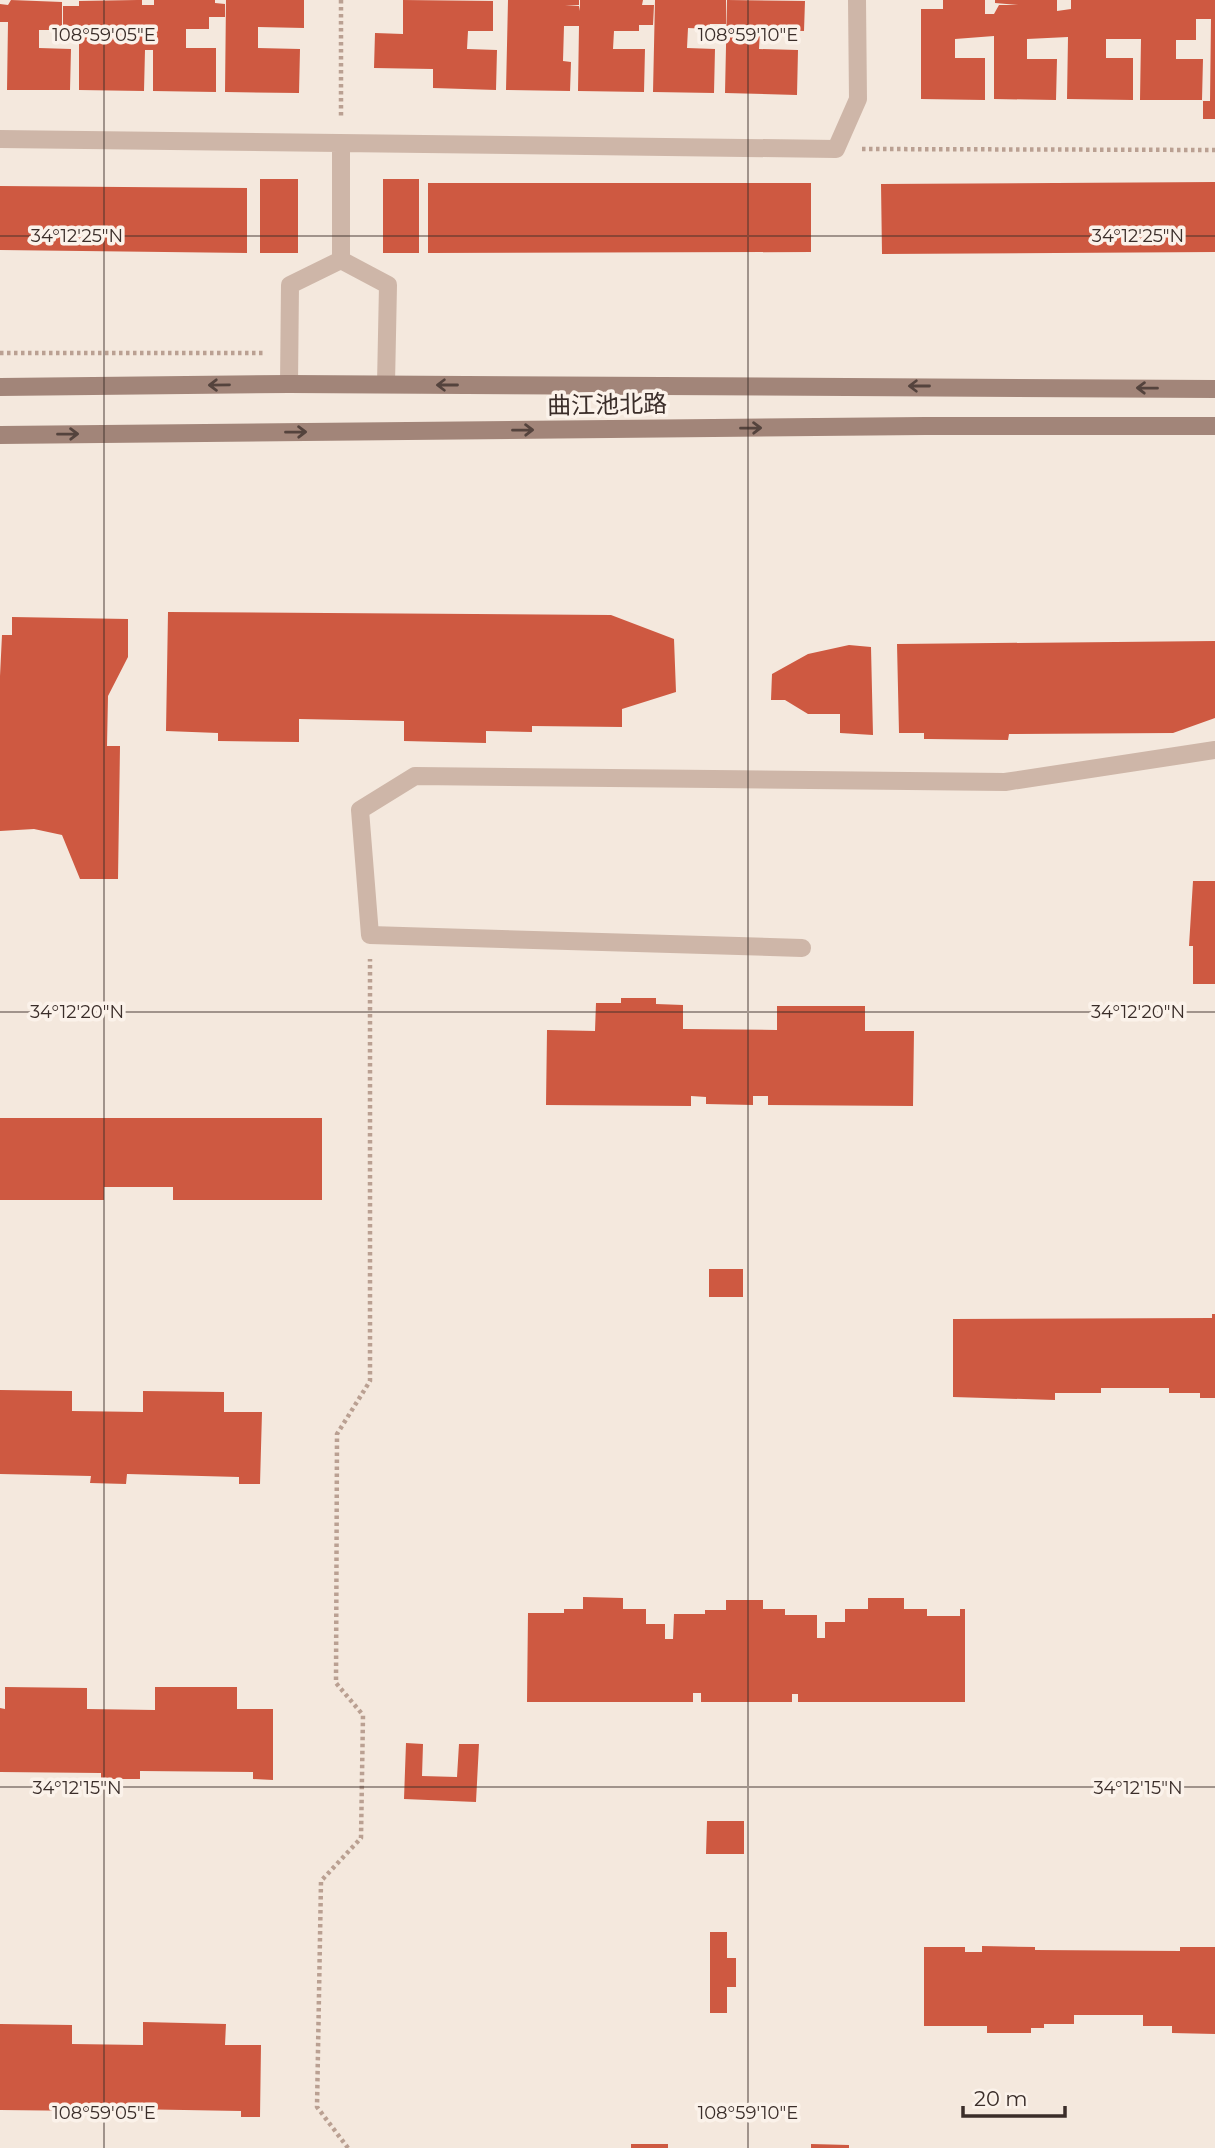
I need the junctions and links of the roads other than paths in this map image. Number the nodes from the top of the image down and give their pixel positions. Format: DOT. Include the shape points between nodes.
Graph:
graph roads {
  1 [pos="857,0"];
  2 [pos="0,139"];
  3 [pos="341,143"];
  4 [pos="341,260"];
  5 [pos="289,384"];
  6 [pos="386,384"];
  7 [pos="0,387"];
  8 [pos="1215,389"];
  9 [pos="1215,426"];
  10 [pos="0,435"];
  11 [pos="1215,750"];
  12 [pos="802,948"];
  1 -- 3 [label="street" via="858,99 836,149"];
  2 -- 3 [label="street"];
  3 -- 4 [label="street"];
  4 -- 5 [label="street" via="290,285"];
  4 -- 6 [label="street" via="388,285"];
  5 -- 6 [label="main road, 曲江池北路"];
  5 -- 7 [label="main road, 曲江池北路, one-way"];
  8 -- 6 [label="main road, 曲江池北路, one-way"];
  10 -- 9 [label="main road, 曲江池北路, one-way"];
  11 -- 12 [label="street" via="1005,782 415,776 360,810 370,935"];
}
